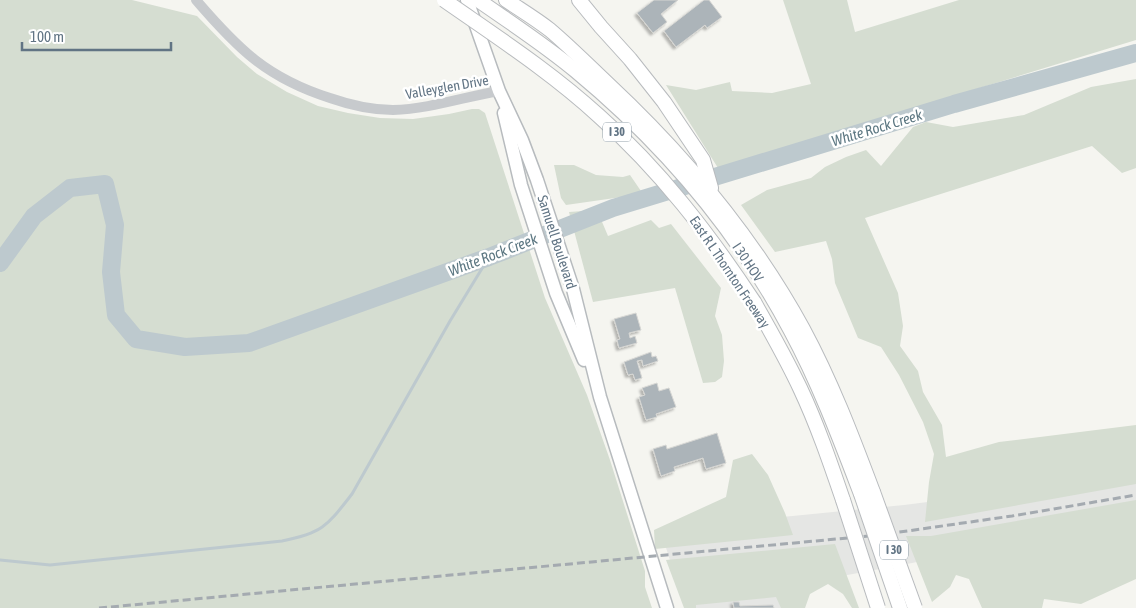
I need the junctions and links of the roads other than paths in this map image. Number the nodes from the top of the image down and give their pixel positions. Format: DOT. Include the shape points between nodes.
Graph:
graph roads {
  1 [pos="196,0"];
  2 [pos="444,0"];
  3 [pos="466,0"];
  4 [pos="478,0"];
  5 [pos="506,0"];
  6 [pos="580,0"];
  7 [pos="499,91"];
  8 [pos="713,194"];
  9 [pos="775,292"];
  10 [pos="600,397"];
  11 [pos="867,493"];
  12 [pos="667,608"];
  13 [pos="878,608"];
  14 [pos="900,608"];
  15 [pos="915,608"];
  1 -- 7 [label="street, Valleyglen Drive" via="227,36 270,72 292,84 343,102 393,110"];
  2 -- 13 [label="highway, East R L Thornton Freeway / I 30, bridge" via="552,76 599,115 687,208 720,251 754,302 800,388 820,434"];
  3 -- 7 [label="main road, Samuell Boulevard"];
  4 -- 9 [label="highway, I 30 HOV" via="575,70 644,133 703,198"];
  5 -- 8 [label="highway, I 30" via="550,30 583,60 647,121"];
  6 -- 8 [label="highway" via="664,102 703,160"];
  7 -- 10 [label="main road, Samuell Boulevard" via="537,180 573,289"];
  7 -- 10 [label="main road, Samuell Boulevard" via="521,185 556,293"];
  8 -- 9 [label="highway, I 30" via="740,229"];
  9 -- 11 [label="highway, I 30" via="803,329 827,376 848,426"];
  10 -- 12 [label="main road, Samuell Boulevard"];
  11 -- 14 [label="highway, bridge"];
  11 -- 15 [label="highway, I 30, bridge"];
}
